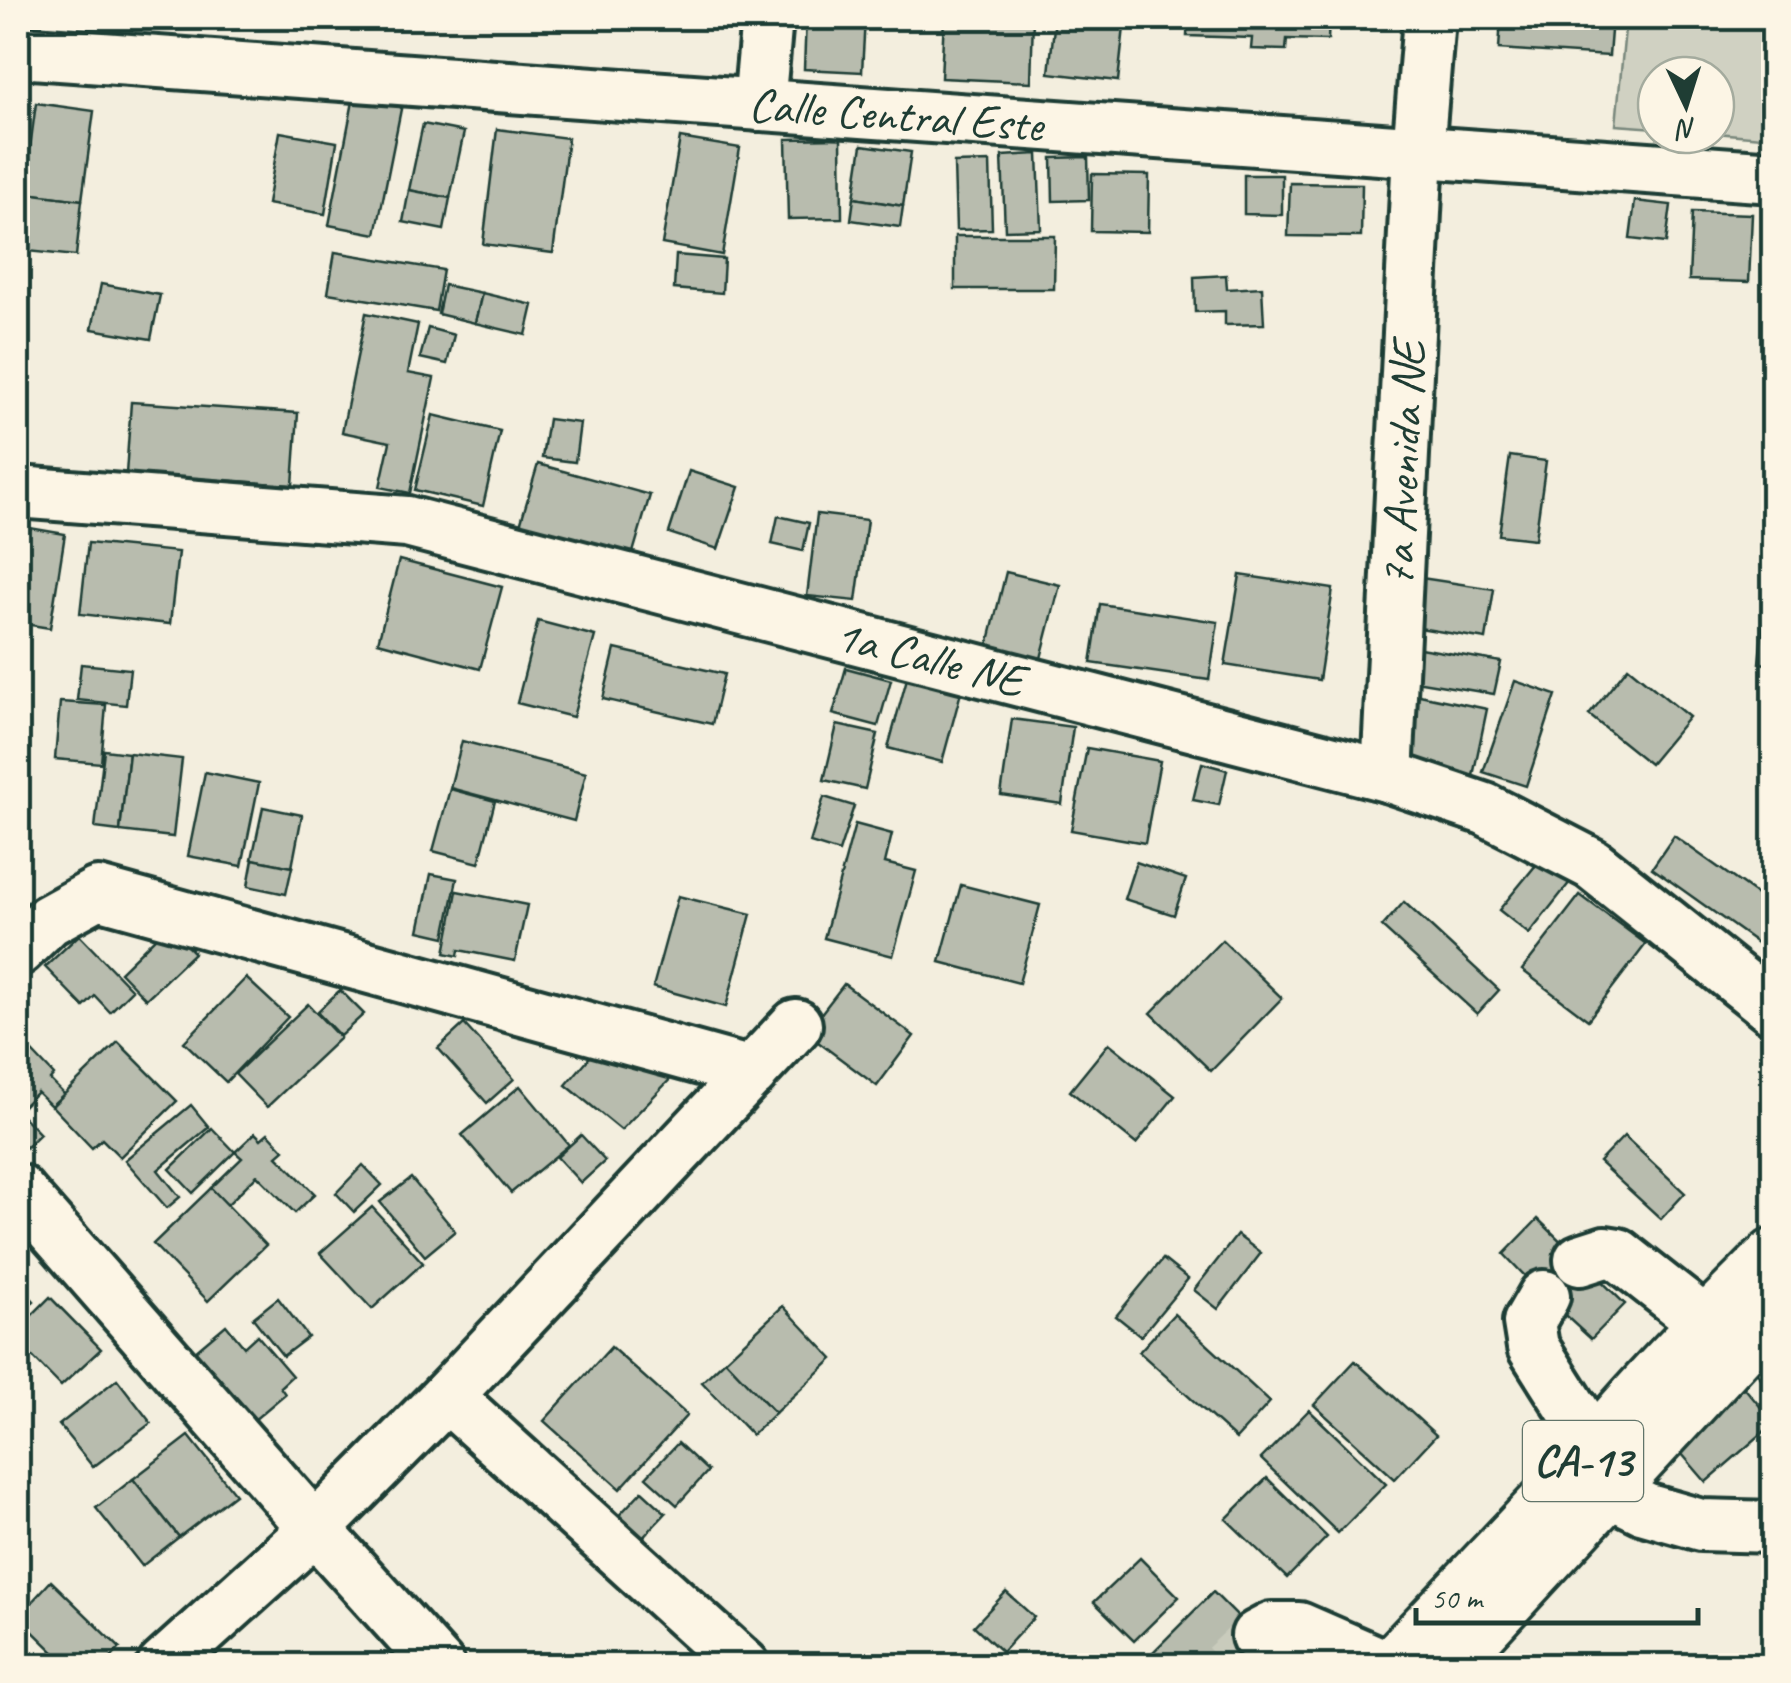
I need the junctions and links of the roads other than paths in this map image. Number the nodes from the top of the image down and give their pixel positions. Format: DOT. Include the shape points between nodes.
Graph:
graph roads {
  1 [pos="767,18"];
  2 [pos="1429,18"];
  3 [pos="18,52"];
  4 [pos="759,105"];
  5 [pos="1418,152"];
  6 [pos="1774,177"];
  7 [pos="18,492"];
  8 [pos="1387,776"];
  9 [pos="18,950"];
  10 [pos="1774,1009"];
  11 [pos="796,1025"];
  12 [pos="752,1073"];
  13 [pos="18,1190"];
  14 [pos="1774,1257"];
  15 [pos="1580,1260"];
  16 [pos="1544,1296"];
  17 [pos="1774,1311"];
  18 [pos="1707,1324"];
  19 [pos="447,1396"];
  20 [pos="1592,1470"];
  21 [pos="1774,1526"];
  22 [pos="315,1529"];
  23 [pos="1257,1636"];
  24 [pos="164,1666"];
  25 [pos="439,1666"];
  26 [pos="744,1666"];
  27 [pos="1389,1666"];
  28 [pos="1446,1666"];
  1 -- 4 [label="street"];
  2 -- 5 [label="street, 7a Avenida NE"];
  3 -- 4 [label="street, Calle Central Este"];
  4 -- 5 [label="street, Calle Central Este"];
  5 -- 6 [label="street, Calle Central Este"];
  5 -- 8 [label="street, 7a Avenida NE"];
  7 -- 8 [label="street, 1a Calle NE" via="408,522"];
  8 -- 10 [label="street, 1a Calle NE" via="1485,809 1592,864"];
  9 -- 12 [label="street" via="49,920 98,892"];
  11 -- 12 [label="street"];
  12 -- 19 [label="street"];
  13 -- 22 [label="street"];
  14 -- 18 [label="main road, CA-13"];
  15 -- 18 [label="street" via="1618,1254"];
  16 -- 20 [label="street" via="1529,1322 1533,1347"];
  17 -- 20 [label="main road, CA-13"];
  18 -- 20 [label="main road, CA-13"];
  19 -- 22 [label="street"];
  19 -- 26 [label="street"];
  20 -- 21 [label="street" via="1644,1510 1701,1525"];
  20 -- 27 [label="main road, CA-13"];
  20 -- 28 [label="main road, CA-13"];
  22 -- 24 [label="street"];
  22 -- 25 [label="street"];
  23 -- 27 [label="street" via="1272,1628 1299,1628"];
}
